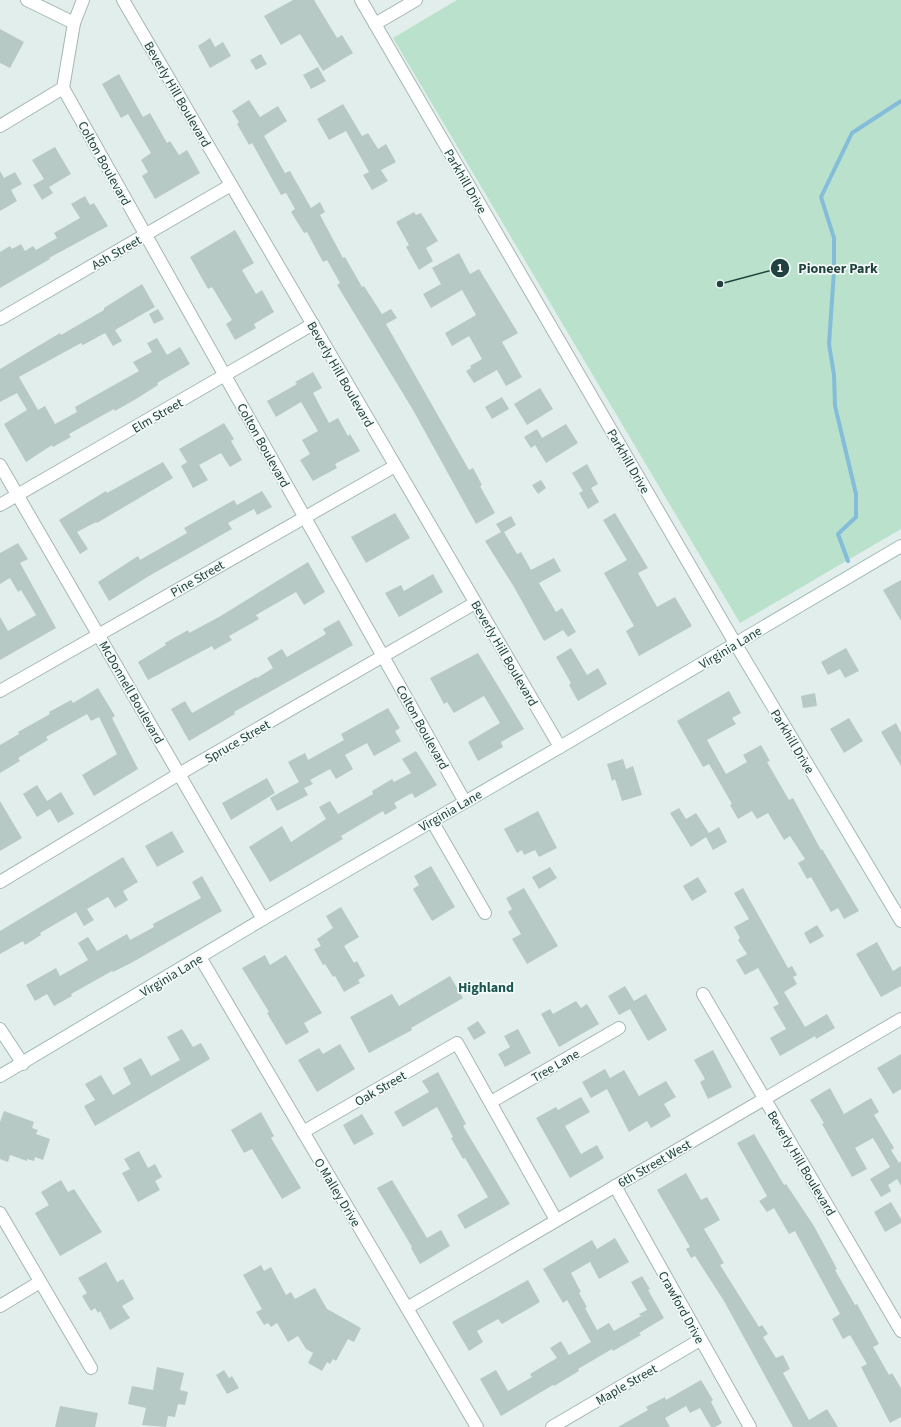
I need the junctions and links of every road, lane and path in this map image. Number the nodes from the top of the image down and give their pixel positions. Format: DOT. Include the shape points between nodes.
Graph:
graph roads {
  1 [pos="27,0"];
  2 [pos="83,0"];
  3 [pos="123,0"];
  4 [pos="361,0"];
  5 [pos="416,0"];
  6 [pos="74,23"];
  7 [pos="375,24"];
  8 [pos="63,88"];
  9 [pos="0,126"];
  10 [pos="231,185"];
  11 [pos="145,235"];
  12 [pos="0,319"];
  13 [pos="313,324"];
  14 [pos="225,376"];
  15 [pos="0,465"];
  16 [pos="395,466"];
  17 [pos="17,495"];
  18 [pos="0,505"];
  19 [pos="304,517"];
  20 [pos="901,546"];
  21 [pos="475,603"];
  22 [pos="98,635"];
  23 [pos="735,643"];
  24 [pos="383,656"];
  25 [pos="0,691"];
  26 [pos="560,747"];
  27 [pos="179,774"];
  28 [pos="465,802"];
  29 [pos="432,821"];
  30 [pos="0,882"];
  31 [pos="485,913"];
  32 [pos="264,919"];
  33 [pos="901,921"];
  34 [pos="200,957"];
  35 [pos="703,994"];
  36 [pos="901,1019"];
  37 [pos="619,1028"];
  38 [pos="0,1029"];
  39 [pos="23,1064"];
  40 [pos="0,1076"];
  41 [pos="764,1099"];
  42 [pos="491,1102"];
  43 [pos="303,1132"];
  44 [pos="615,1186"];
  45 [pos="0,1213"];
  46 [pos="556,1220"];
  47 [pos="40,1282"];
  48 [pos="0,1306"];
  49 [pos="407,1308"];
  50 [pos="901,1331"];
  51 [pos="700,1340"];
  52 [pos="91,1368"];
  53 [pos="477,1427"];
  54 [pos="552,1427"];
  55 [pos="750,1427"];
  1 -- 6 [label="street"];
  2 -- 6 [label="street"];
  3 -- 10 [label="street, Beverly Hill Boulevard"];
  4 -- 7 [label="street, Parkhill Drive"];
  5 -- 7 [label="street"];
  6 -- 8 [label="street"];
  7 -- 23 [label="street, Parkhill Drive"];
  8 -- 9 [label="street"];
  8 -- 11 [label="street, Colton Boulevard"];
  10 -- 11 [label="street, Ash Street"];
  10 -- 13 [label="street, Beverly Hill Boulevard"];
  11 -- 12 [label="street, Ash Street"];
  11 -- 14 [label="street, Colton Boulevard"];
  13 -- 14 [label="street, Elm Street"];
  13 -- 16 [label="street, Beverly Hill Boulevard"];
  14 -- 17 [label="street, Elm Street"];
  14 -- 19 [label="street, Colton Boulevard"];
  15 -- 17 [label="street, McDonnell Boulevard"];
  16 -- 19 [label="street, Pine Street"];
  16 -- 21 [label="street, Beverly Hill Boulevard"];
  17 -- 18 [label="street, Elm Street"];
  17 -- 22 [label="street, McDonnell Boulevard"];
  19 -- 22 [label="street, Pine Street"];
  19 -- 24 [label="street, Colton Boulevard"];
  20 -- 23 [label="street, Virginia Lane"];
  21 -- 24 [label="street, Spruce Street"];
  21 -- 26 [label="street, Beverly Hill Boulevard"];
  22 -- 25 [label="street, Pine Street"];
  22 -- 27 [label="street, McDonnell Boulevard"];
  23 -- 26 [label="street, Virginia Lane"];
  23 -- 33 [label="street, Parkhill Drive"];
  24 -- 27 [label="street, Spruce Street"];
  24 -- 28 [label="street, Colton Boulevard"];
  26 -- 28 [label="street, Virginia Lane"];
  27 -- 30 [label="street, Spruce Street"];
  27 -- 32 [label="street, McDonnell Boulevard"];
  28 -- 29 [label="street, Virginia Lane"];
  29 -- 31 [label="street"];
  29 -- 32 [label="street, Virginia Lane"];
  32 -- 34 [label="street, Virginia Lane"];
  34 -- 39 [label="street, Virginia Lane"];
  34 -- 43 [label="street, O Malley Drive"];
  35 -- 41 [label="street, Beverly Hill Boulevard"];
  36 -- 41 [label="street, 6th Street West"];
  37 -- 42 [label="street, Tree Lane"];
  38 -- 39 [label="street"];
  39 -- 40 [label="street, Virginia Lane"];
  41 -- 44 [label="street, 6th Street West"];
  41 -- 50 [label="street, Beverly Hill Boulevard"];
  42 -- 43 [label="street, Oak Street" via="457,1044"];
  42 -- 46 [label="street"];
  43 -- 49 [label="street, O Malley Drive"];
  44 -- 46 [label="street, 6th Street West"];
  44 -- 51 [label="street, Crawford Drive"];
  45 -- 47 [label="street"];
  46 -- 49 [label="street, 6th Street West"];
  47 -- 48 [label="street"];
  47 -- 52 [label="street"];
  49 -- 53 [label="street, O Malley Drive"];
  51 -- 54 [label="street, Maple Street"];
  51 -- 55 [label="street, Crawford Drive"];
}
